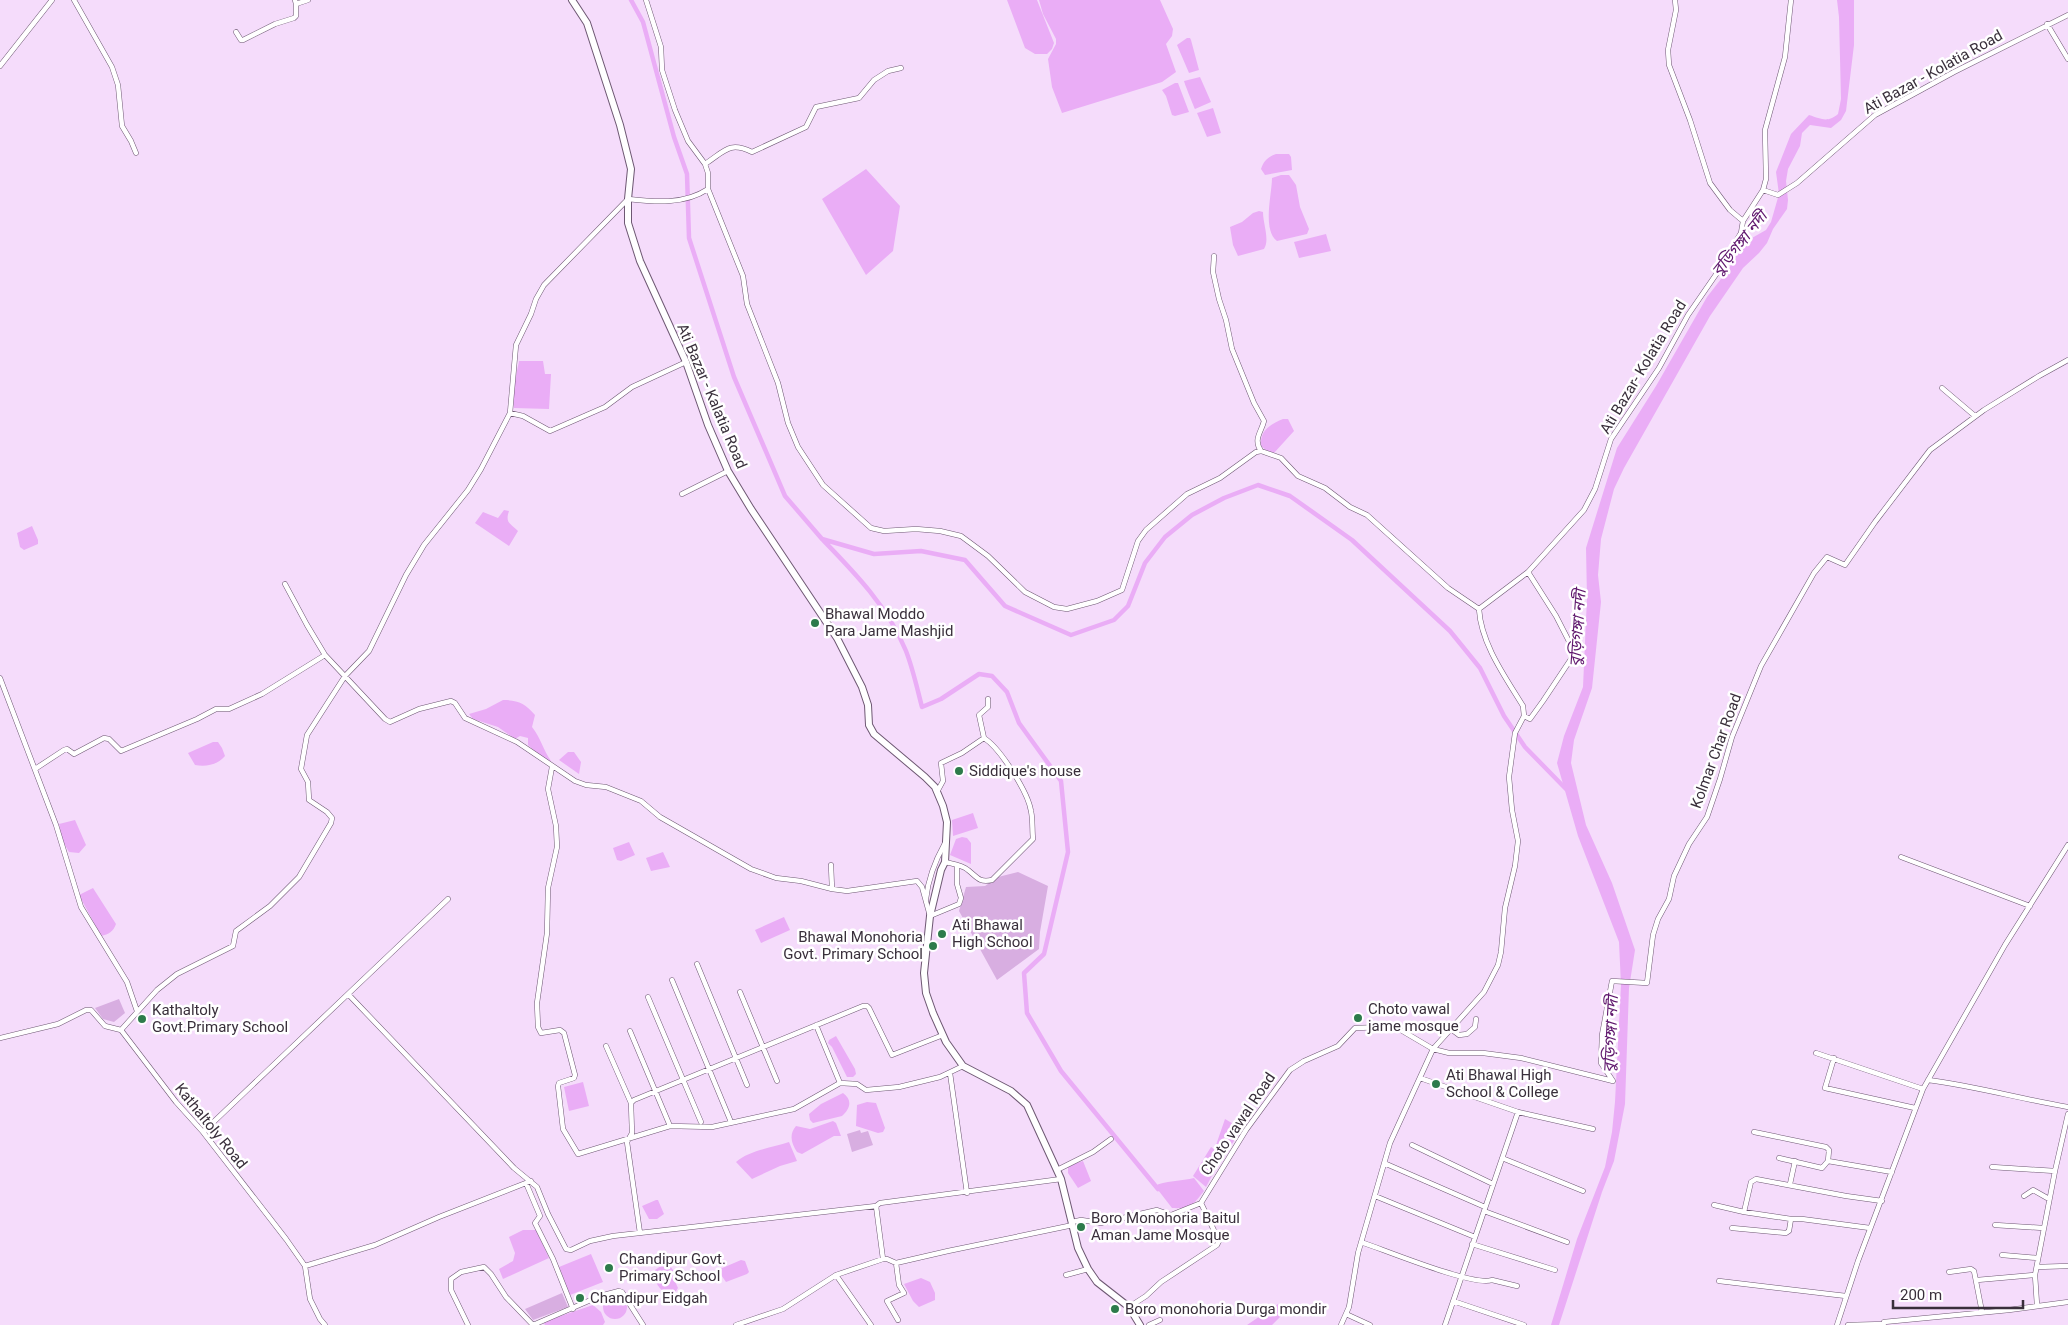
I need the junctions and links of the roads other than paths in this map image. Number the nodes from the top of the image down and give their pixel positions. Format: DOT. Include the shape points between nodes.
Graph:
graph roads {
  1 [pos="52,0"];
  2 [pos="74,0"];
  3 [pos="308,0"];
  4 [pos="572,0"];
  5 [pos="646,0"];
  6 [pos="1675,0"];
  7 [pos="1791,0"];
  8 [pos="296,2"];
  9 [pos="2068,15"];
  10 [pos="2047,24"];
  11 [pos="236,32"];
  12 [pos="2068,59"];
  13 [pos="0,66"];
  14 [pos="901,68"];
  15 [pos="136,153"];
  16 [pos="705,164"];
  17 [pos="708,189"];
  18 [pos="1763,190"];
  19 [pos="628,199"];
  20 [pos="1743,221"];
  21 [pos="1214,256"];
  22 [pos="2068,360"];
  23 [pos="686,362"];
  24 [pos="1942,388"];
  25 [pos="510,413"];
  26 [pos="1975,416"];
  27 [pos="1261,451"];
  28 [pos="728,470"];
  29 [pos="682,494"];
  30 [pos="1528,572"];
  31 [pos="285,584"];
  32 [pos="1479,610"];
  33 [pos="325,655"];
  34 [pos="345,676"];
  35 [pos="0,678"];
  36 [pos="988,700"];
  37 [pos="1524,716"];
  38 [pos="984,738"];
  39 [pos="552,767"];
  40 [pos="35,769"];
  41 [pos="937,792"];
  42 [pos="948,837"];
  43 [pos="2068,845"];
  44 [pos="1901,857"];
  45 [pos="945,862"];
  46 [pos="831,865"];
  47 [pos="957,865"];
  48 [pos="832,889"];
  49 [pos="448,899"];
  50 [pos="926,901"];
  51 [pos="2030,906"];
  52 [pos="930,916"];
  53 [pos="697,964"];
  54 [pos="672,980"];
  55 [pos="740,992"];
  56 [pos="348,994"];
  57 [pos="648,997"];
  58 [pos="137,1011"];
  59 [pos="1476,1019"];
  60 [pos="816,1025"];
  61 [pos="1451,1029"];
  62 [pos="121,1030"];
  63 [pos="630,1031"];
  64 [pos="943,1035"];
  65 [pos="0,1038"];
  66 [pos="606,1046"];
  67 [pos="762,1047"];
  68 [pos="1433,1049"];
  69 [pos="1448,1052"];
  70 [pos="1816,1053"];
  71 [pos="736,1058"];
  72 [pos="1834,1058"];
  73 [pos="963,1066"];
  74 [pos="709,1069"];
  75 [pos="950,1073"];
  76 [pos="1420,1078"];
  77 [pos="682,1080"];
  78 [pos="1928,1080"];
  79 [pos="776,1081"];
  80 [pos="840,1083"];
  81 [pos="747,1085"];
  82 [pos="1923,1089"];
  83 [pos="656,1091"];
  84 [pos="631,1103"];
  85 [pos="2068,1107"];
  86 [pos="1915,1108"];
  87 [pos="1518,1112"];
  88 [pos="2068,1114"];
  89 [pos="700,1122"];
  90 [pos="732,1122"];
  91 [pos="670,1126"];
  92 [pos="1593,1129"];
  93 [pos="203,1132"];
  94 [pos="1754,1132"];
  95 [pos="629,1138"];
  96 [pos="1111,1139"];
  97 [pos="1412,1145"];
  98 [pos="1502,1158"];
  99 [pos="1779,1158"];
  100 [pos="1828,1160"];
  101 [pos="1795,1161"];
  102 [pos="1384,1164"];
  103 [pos="1992,1167"];
  104 [pos="1057,1170"];
  105 [pos="2055,1171"];
  106 [pos="1892,1172"];
  107 [pos="1061,1179"];
  108 [pos="528,1182"];
  109 [pos="1493,1184"];
  110 [pos="1790,1184"];
  111 [pos="1583,1191"];
  112 [pos="967,1193"];
  113 [pos="1375,1196"];
  114 [pos="2024,1196"];
  115 [pos="2049,1199"];
  116 [pos="1882,1201"];
  117 [pos="1201,1203"];
  118 [pos="1714,1205"];
  119 [pos="876,1206"];
  120 [pos="1484,1209"];
  121 [pos="1744,1212"];
  122 [pos="1792,1219"];
  123 [pos="1072,1224"];
  124 [pos="1995,1225"];
  125 [pos="1732,1228"];
  126 [pos="1870,1228"];
  127 [pos="2043,1228"];
  128 [pos="640,1233"];
  129 [pos="1474,1237"];
  130 [pos="1362,1242"];
  131 [pos="1567,1242"];
  132 [pos="1472,1244"];
  133 [pos="2002,1255"];
  134 [pos="2038,1258"];
  135 [pos="883,1259"];
  136 [pos="896,1263"];
  137 [pos="305,1266"];
  138 [pos="2068,1266"];
  139 [pos="2036,1267"];
  140 [pos="1088,1269"];
  141 [pos="1555,1270"];
  142 [pos="1949,1272"];
  143 [pos="836,1275"];
  144 [pos="1066,1275"];
  145 [pos="2035,1275"];
  146 [pos="1461,1277"];
  147 [pos="1977,1280"];
  148 [pos="1719,1281"];
  149 [pos="1516,1286"];
  150 [pos="1846,1296"];
  151 [pos="1453,1301"];
  152 [pos="2068,1302"];
  153 [pos="2037,1305"];
  154 [pos="1129,1307"];
  155 [pos="573,1309"];
  156 [pos="1982,1312"];
  157 [pos="1346,1314"];
  158 [pos="898,1320"];
  159 [pos="1160,1320"];
  160 [pos="1884,1324"];
  161 [pos="325,1325"];
  162 [pos="468,1325"];
  163 [pos="533,1325"];
  164 [pos="643,1325"];
  165 [pos="736,1325"];
  166 [pos="871,1325"];
  167 [pos="1140,1325"];
  168 [pos="1149,1325"];
  169 [pos="1341,1325"];
  170 [pos="1370,1325"];
  171 [pos="1445,1325"];
  172 [pos="1524,1325"];
  173 [pos="1837,1325"];
  174 [pos="1848,1325"];
  1 -- 13 [label="street"];
  2 -- 15 [label="street" via="112,67 118,85 122,126"];
  3 -- 8 [label="street"];
  4 -- 19 [label="main road, Ati Bazar - Kalatia Road" via="587,23 620,125 631,169"];
  5 -- 16 [label="street" via="661,47 662,70 675,110 688,141"];
  6 -- 20 [label="street" via="1668,65 1710,183 1730,210"];
  7 -- 18 [label="street" via="1785,57 1765,130 1766,180"];
  8 -- 11 [label="street" via="294,18 243,40"];
  9 -- 10 [label="street, Ati Bazar - Kolatia Road"];
  10 -- 12 [label="street"];
  10 -- 18 [label="street, Ati Bazar - Kolatia Road" via="1875,115 1797,183 1778,195"];
  14 -- 16 [label="street" via="888,71 874,80 859,98 816,107 806,127 771,145 752,152 732,146"];
  16 -- 17 [label="street"];
  17 -- 19 [label="street" via="692,197 658,203"];
  17 -- 27 [label="street" via="744,276 747,304 778,384 798,448 823,485 871,528 940,531 961,536 988,556 1025,592 1054,607 1067,609 1122,590 1138,540 1146,530 1187,494 1220,478"];
  18 -- 20 [label="street, Ati Bazar- Kolatia Road"];
  19 -- 23 [label="main road, Ati Bazar - Kalatia Road" via="628,223 640,261"];
  19 -- 25 [label="street" via="544,285 516,345"];
  20 -- 30 [label="street, Ati Bazar- Kolatia Road" via="1741,232 1717,273 1612,439 1595,489 1584,510"];
  21 -- 27 [label="street" via="1213,272 1232,349 1264,421 1257,437"];
  22 -- 26 [label="street, Kolmar Char Road"];
  23 -- 25 [label="street" via="632,387 605,407 550,431 523,416"];
  23 -- 28 [label="main road, Ati Bazar - Kalatia Road" via="708,426"];
  24 -- 26 [label="street"];
  25 -- 34 [label="street" via="481,470 406,575 369,651"];
  26 -- 69 [label="street, Kolmar Char Road" via="1930,450 1845,565 1827,557 1814,573 1761,666 1732,737 1707,817 1689,844 1674,876 1669,899 1658,919 1647,983 1612,981 1600,1063 1613,1081 1521,1058"];
  27 -- 32 [label="street" via="1281,458 1298,476 1325,488 1367,516 1448,588"];
  28 -- 29 [label="street"];
  28 -- 41 [label="main road, Ati Bazar - Kalatia Road" via="837,638 862,687 874,734 925,777"];
  30 -- 32 [label="street, Ati Bazar- Kolatia Road"];
  30 -- 37 [label="street" via="1575,652 1530,719"];
  31 -- 33 [label="street"];
  32 -- 37 [label="street" via="1490,650 1523,706"];
  33 -- 34 [label="street"];
  33 -- 40 [label="street" via="276,687 229,709 216,709 121,751 104,738 74,754 64,750"];
  34 -- 39 [label="street" via="385,720 390,722 419,709 451,701 465,718 517,742"];
  34 -- 58 [label="street" via="307,735 301,769 308,782 309,800 331,815 331,823 299,877 270,906 236,931 233,946 177,974"];
  35 -- 40 [label="street"];
  36 -- 38 [label="street" via="988,708 979,715"];
  37 -- 61 [label="street" via="1515,733 1508,777 1518,841 1498,965 1484,992"];
  38 -- 41 [label="street" via="941,763 943,781"];
  38 -- 47 [label="street" via="992,743 1015,776 1031,810 1033,839 992,880 978,880"];
  39 -- 48 [label="street" via="574,782 606,787 642,801 660,817 751,869 776,878"];
  39 -- 95 [label="street" via="548,789 557,847 548,888 547,933 537,1003 538,1027 541,1033 560,1030 564,1034 575,1075 559,1082 558,1086 563,1129 578,1154"];
  40 -- 58 [label="street" via="81,907 127,982"];
  41 -- 42 [label="main road, Ati Bazar - Kalatia Road" via="948,822"];
  42 -- 45 [label="main road, Ati Bazar - Kalatia Road"];
  42 -- 50 [label="street" via="936,860"];
  43 -- 51 [label="street"];
  44 -- 51 [label="street"];
  45 -- 47 [label="street"];
  45 -- 52 [label="main road, Ati Bazar - Kalatia Road"];
  46 -- 48 [label="street"];
  47 -- 52 [label="street" via="960,904"];
  48 -- 50 [label="street" via="847,891 918,881"];
  49 -- 56 [label="street"];
  50 -- 52 [label="street"];
  51 -- 78 [label="street"];
  52 -- 64 [label="main road" via="924,974 926,993"];
  53 -- 71 [label="street"];
  54 -- 74 [label="street"];
  55 -- 67 [label="street"];
  56 -- 93 [label="street"];
  56 -- 108 [label="street"];
  57 -- 77 [label="street"];
  58 -- 62 [label="street"];
  59 -- 61 [label="street" via="1476,1026 1467,1034 1459,1035"];
  60 -- 64 [label="street" via="867,1006 892,1056"];
  60 -- 67 [label="street"];
  60 -- 80 [label="street"];
  61 -- 68 [label="street"];
  62 -- 65 [label="street" via="105,1026 91,1010 86,1010 58,1024"];
  62 -- 93 [label="street, Kathaltoly Road"];
  63 -- 83 [label="street"];
  64 -- 73 [label="main road"];
  66 -- 84 [label="street"];
  67 -- 71 [label="street"];
  67 -- 79 [label="street"];
  68 -- 69 [label="street, Choto vawal Road"];
  68 -- 76 [label="street"];
  68 -- 117 [label="street, Choto vawal Road" via="1399,1030 1360,1027 1348,1033 1338,1046 1290,1070 1246,1130"];
  70 -- 72 [label="street"];
  71 -- 74 [label="street"];
  71 -- 81 [label="street"];
  72 -- 82 [label="street"];
  72 -- 86 [label="street" via="1825,1088"];
  73 -- 75 [label="street"];
  73 -- 104 [label="main road" via="1011,1092 1027,1105"];
  74 -- 77 [label="street"];
  74 -- 90 [label="street"];
  75 -- 80 [label="street" via="899,1088 866,1090 857,1084"];
  75 -- 112 [label="street"];
  76 -- 87 [label="street"];
  76 -- 102 [label="street" via="1390,1143"];
  77 -- 83 [label="street"];
  77 -- 89 [label="street"];
  78 -- 82 [label="street"];
  78 -- 85 [label="street"];
  80 -- 90 [label="street" via="794,1109"];
  82 -- 86 [label="street"];
  83 -- 84 [label="street"];
  83 -- 91 [label="street"];
  84 -- 95 [label="street" via="632,1133"];
  86 -- 106 [label="street"];
  87 -- 92 [label="street"];
  87 -- 98 [label="street"];
  88 -- 105 [label="street"];
  90 -- 91 [label="street" via="712,1127"];
  91 -- 95 [label="street"];
  93 -- 137 [label="street, Kathaltoly Road"];
  94 -- 100 [label="street" via="1826,1147 1829,1150"];
  95 -- 128 [label="street"];
  96 -- 104 [label="street"];
  97 -- 109 [label="street"];
  98 -- 109 [label="street"];
  98 -- 111 [label="street"];
  99 -- 101 [label="street"];
  100 -- 101 [label="street" via="1822,1168"];
  100 -- 106 [label="street"];
  101 -- 110 [label="street"];
  102 -- 113 [label="street"];
  102 -- 120 [label="street"];
  103 -- 105 [label="street"];
  104 -- 107 [label="main road"];
  105 -- 115 [label="street"];
  106 -- 116 [label="street"];
  107 -- 112 [label="street"];
  107 -- 123 [label="main road"];
  108 -- 128 [label="street" via="537,1187 566,1249 571,1250 590,1241"];
  108 -- 137 [label="street" via="375,1245"];
  108 -- 155 [label="street" via="540,1216 535,1223"];
  109 -- 120 [label="street"];
  110 -- 116 [label="street"];
  110 -- 121 [label="street" via="1754,1179"];
  112 -- 119 [label="street"];
  113 -- 129 [label="street"];
  113 -- 130 [label="street"];
  114 -- 115 [label="street" via="2033,1190"];
  115 -- 127 [label="street"];
  116 -- 126 [label="street"];
  117 -- 123 [label="street" via="1171,1215 1157,1210 1101,1223 1081,1220"];
  117 -- 154 [label="street" via="1218,1245"];
  118 -- 121 [label="street"];
  119 -- 128 [label="street"];
  119 -- 135 [label="street"];
  120 -- 129 [label="street"];
  120 -- 131 [label="street"];
  121 -- 122 [label="street"];
  122 -- 125 [label="street" via="1786,1233"];
  122 -- 126 [label="street"];
  123 -- 136 [label="street"];
  123 -- 140 [label="main road"];
  124 -- 127 [label="street"];
  126 -- 150 [label="street"];
  127 -- 134 [label="street"];
  129 -- 132 [label="street"];
  130 -- 146 [label="street"];
  130 -- 157 [label="street"];
  132 -- 141 [label="street"];
  132 -- 146 [label="street"];
  133 -- 134 [label="street"];
  134 -- 139 [label="street"];
  135 -- 136 [label="street"];
  135 -- 143 [label="street"];
  136 -- 158 [label="street" via="899,1285 904,1292 887,1301"];
  137 -- 161 [label="street, Kathaltoly Road" via="310,1299"];
  138 -- 139 [label="street"];
  139 -- 145 [label="street"];
  140 -- 144 [label="street"];
  140 -- 154 [label="main road" via="1098,1282"];
  142 -- 147 [label="street" via="1973,1270"];
  143 -- 165 [label="street" via="783,1309"];
  143 -- 166 [label="street"];
  145 -- 147 [label="street"];
  145 -- 153 [label="street"];
  146 -- 149 [label="street"];
  146 -- 151 [label="street"];
  147 -- 156 [label="street"];
  148 -- 150 [label="street"];
  150 -- 173 [label="street"];
  151 -- 171 [label="street"];
  151 -- 172 [label="street"];
  152 -- 153 [label="street"];
  153 -- 156 [label="street"];
  154 -- 167 [label="main road"];
  155 -- 163 [label="street"];
  155 -- 164 [label="street" via="618,1291 622,1292"];
  156 -- 160 [label="street"];
  157 -- 169 [label="street"];
  157 -- 170 [label="street"];
  159 -- 168 [label="street"];
  160 -- 174 [label="street"];
  162 -- 163 [label="street" via="451,1290 452,1279 461,1272 484,1267 506,1297"];
}
